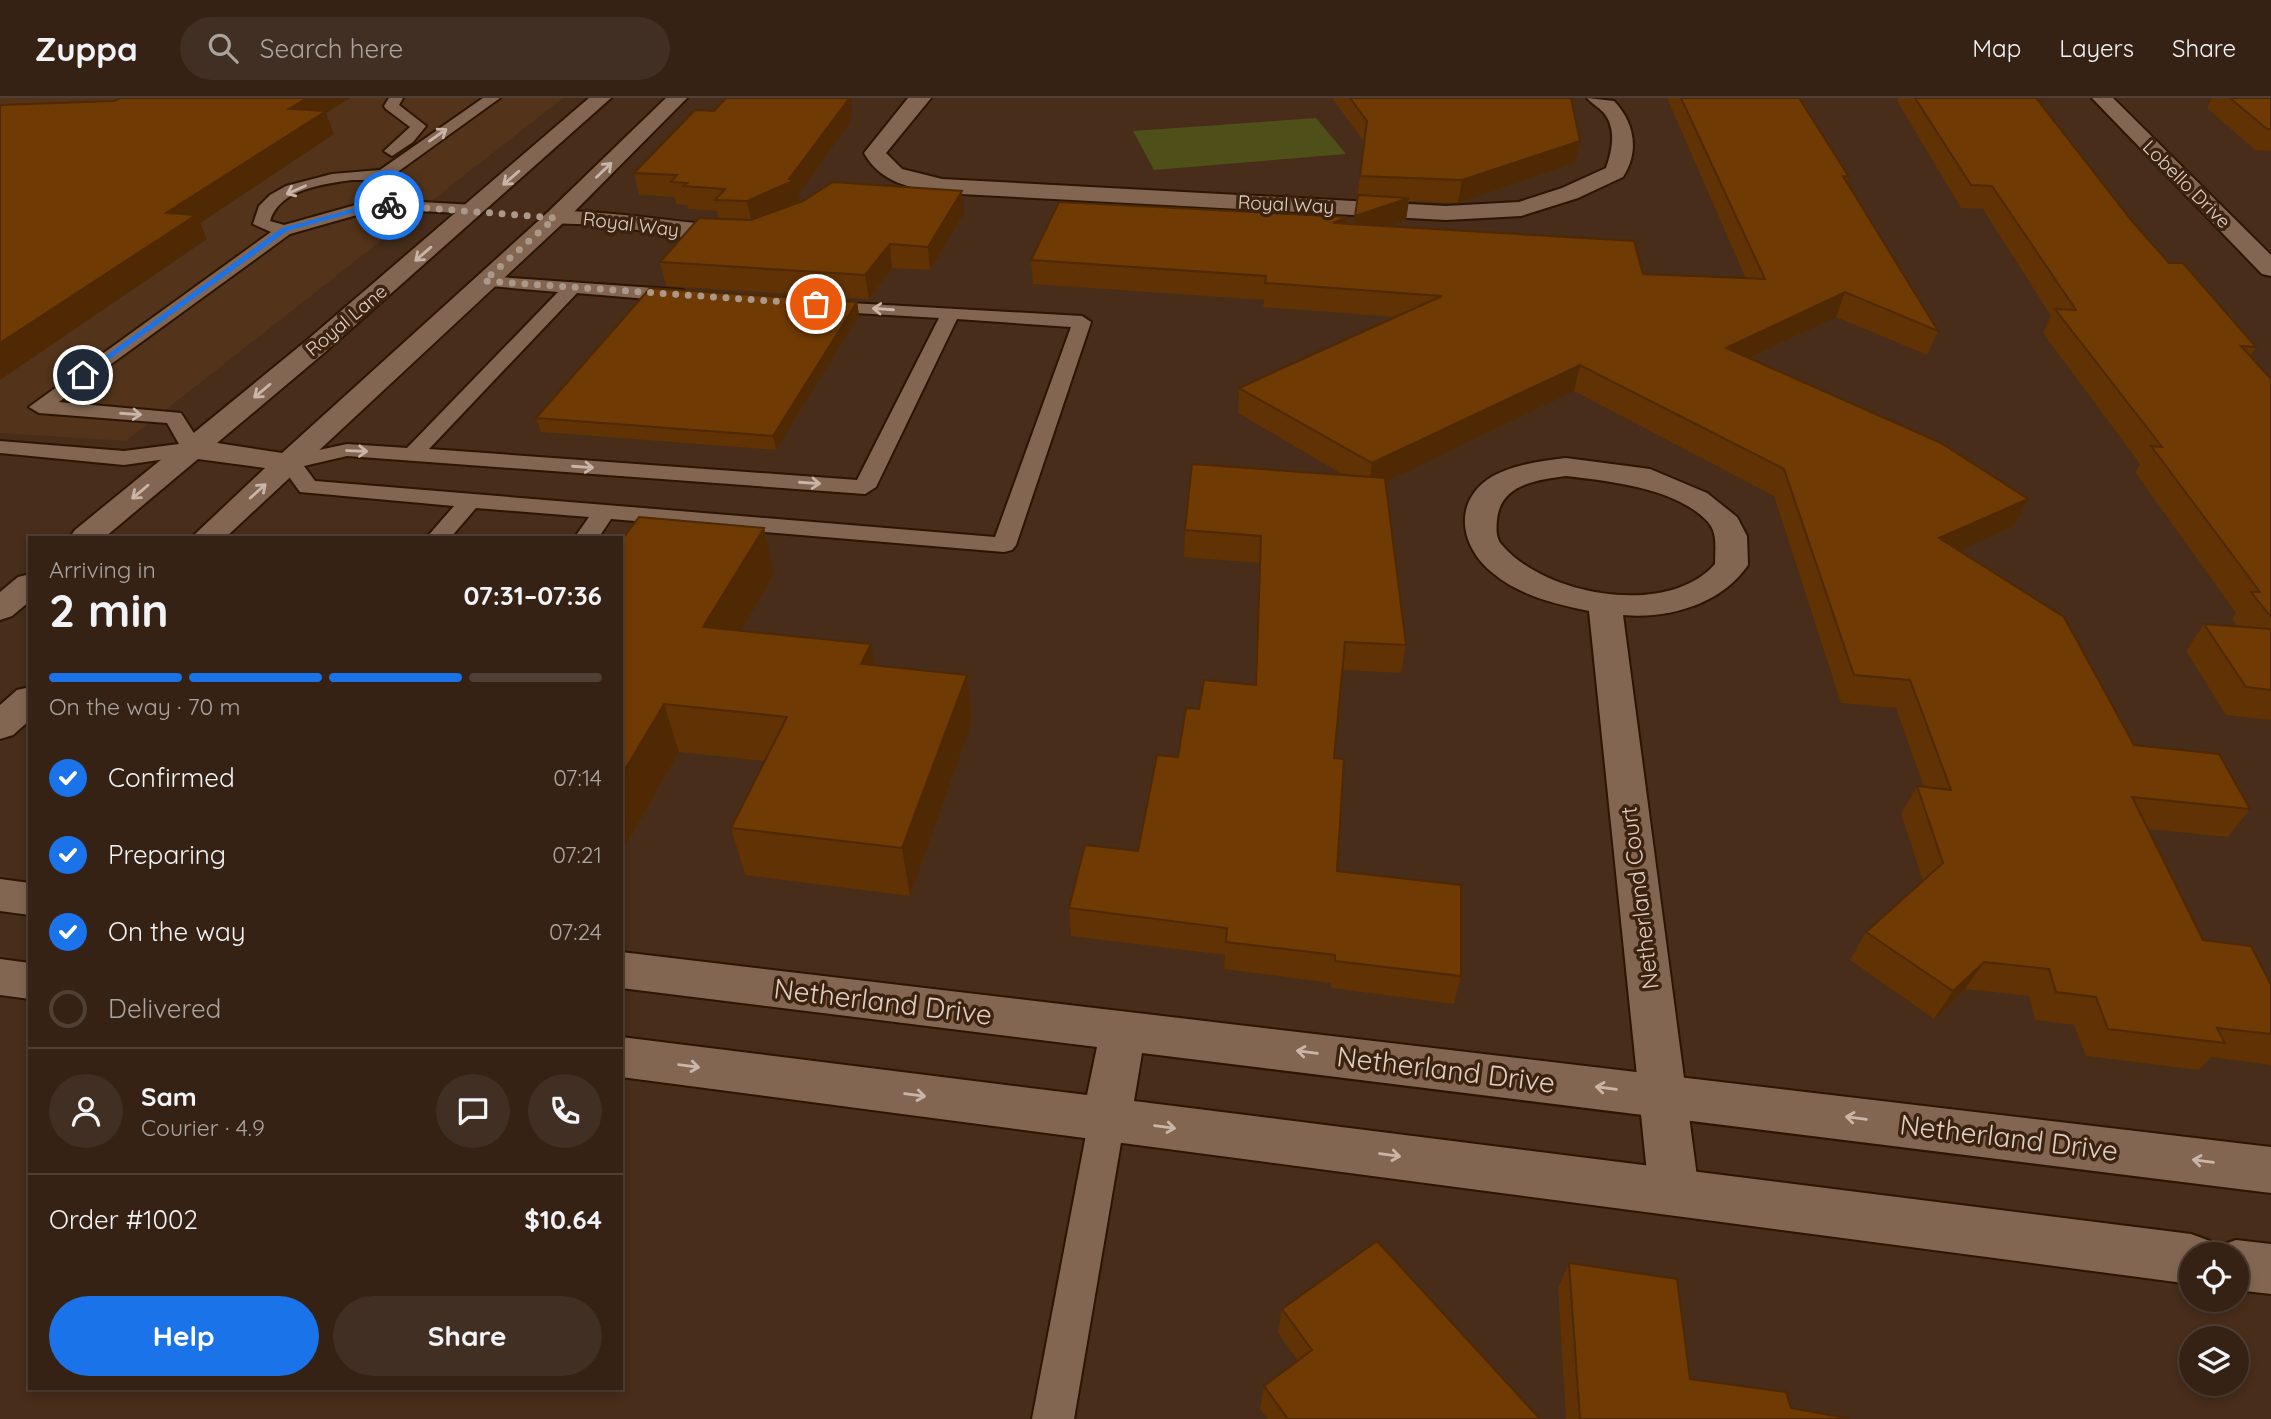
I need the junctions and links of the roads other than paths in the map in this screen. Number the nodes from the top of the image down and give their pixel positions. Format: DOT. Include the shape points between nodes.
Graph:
graph roads {
  1 [pos="396,98"];
  2 [pos="493,98"];
  3 [pos="601,98"];
  4 [pos="677,98"];
  5 [pos="921,98"];
  6 [pos="1597,98"];
  7 [pos="2102,98"];
  8 [pos="362,173"];
  9 [pos="384,175"];
  10 [pos="377,204"];
  11 [pos="474,210"];
  12 [pos="501,212"];
  13 [pos="528,215"];
  14 [pos="555,218"];
  15 [pos="284,230"];
  16 [pos="670,252"];
  17 [pos="715,256"];
  18 [pos="2271,269"];
  19 [pos="484,281"];
  20 [pos="572,288"];
  21 [pos="708,297"];
  22 [pos="802,303"];
  23 [pos="951,313"];
  24 [pos="0,447"];
  25 [pos="193,449"];
  26 [pos="412,455"];
  27 [pos="290,463"];
  28 [pos="470,501"];
  29 [pos="605,512"];
  30 [pos="87,536"];
  31 [pos="209,536"];
  32 [pos="440,536"];
  33 [pos="588,536"];
  34 [pos="28,586"];
  35 [pos="1605,604"];
  36 [pos="0,609"];
  37 [pos="28,701"];
  38 [pos="0,726"];
  39 [pos="0,895"];
  40 [pos="28,899"];
  41 [pos="623,970"];
  42 [pos="0,977"];
  43 [pos="28,981"];
  44 [pos="1123,1030"];
  45 [pos="623,1057"];
  46 [pos="1662,1094"];
  47 [pos="1107,1119"];
  48 [pos="2271,1170"];
  49 [pos="1674,1192"];
  50 [pos="2179,1257"];
  51 [pos="2249,1266"];
  52 [pos="2271,1269"];
  53 [pos="1053,1419"];
  1 -- 8 [label="lane" via="391,106 419,126"];
  9 -- 2 [label="lane, one-way"];
  3 -- 11 [label="street, Royal Lane, one-way"];
  14 -- 4 [label="street, one-way"];
  5 -- 6 [label="street, Royal Way" via="869,162 908,181 1446,213 1521,209 1615,172 1623,153 1622,126 1613,107"];
  7 -- 18 [label="street, Lobello Drive"];
  8 -- 9 [label="lane"];
  8 -- 15 [label="lane, one-way" via="294,188 268,205 261,224"];
  9 -- 10 [label="lane" via="386,186"];
  10 -- 11 [label="lane"];
  10 -- 15 [label="lane"];
  11 -- 12 [label="street"];
  11 -- 25 [label="street, Royal Lane, one-way"];
  13 -- 14 [label="street"];
  14 -- 16 [label="street, Royal Way" via="578,235"];
  14 -- 17 [label="street, Royal Way" via="606,218 762,238 734,254"];
  14 -- 19 [label="street"];
  15 -- 25 [label="lane, one-way" via="39,407 174,417"];
  19 -- 20 [label="lane"];
  19 -- 27 [label="street"];
  20 -- 21 [label="lane"];
  20 -- 26 [label="lane"];
  23 -- 22 [label="lane, one-way"];
  26 -- 23 [label="lane, one-way" via="865,487"];
  23 -- 29 [label="lane" via="1082,322 1004,545"];
  24 -- 25 [label="lane" via="124,458"];
  25 -- 27 [label="street"];
  25 -- 30 [label="street, Royal Lane, one-way"];
  27 -- 26 [label="lane, one-way" via="347,450"];
  27 -- 28 [label="lane" via="308,487"];
  31 -- 27 [label="street, one-way"];
  28 -- 29 [label="lane"];
  28 -- 32 [label="lane"];
  29 -- 33 [label="lane"];
  34 -- 36 [label="street"];
  35 -- 35 [label="street" via="1542,588 1513,572 1485,547 1480,528 1483,507 1495,488 1532,471 1566,467 1639,475 1696,500 1721,517 1731,536 1732,565 1717,582 1692,595 1657,603"];
  35 -- 46 [label="street, Netherland Court"];
  37 -- 38 [label="street"];
  39 -- 40 [label="street"];
  41 -- 44 [label="street, Netherland Drive"];
  42 -- 43 [label="street"];
  46 -- 44 [label="street, Netherland Drive, one-way"];
  44 -- 47 [label="street"];
  45 -- 47 [label="street, one-way"];
  48 -- 46 [label="street, Netherland Drive, one-way"];
  46 -- 49 [label="street, Netherland Court"];
  47 -- 49 [label="street, one-way"];
  47 -- 53 [label="lane"];
  49 -- 50 [label="street"];
  51 -- 52 [label="street"];
}
